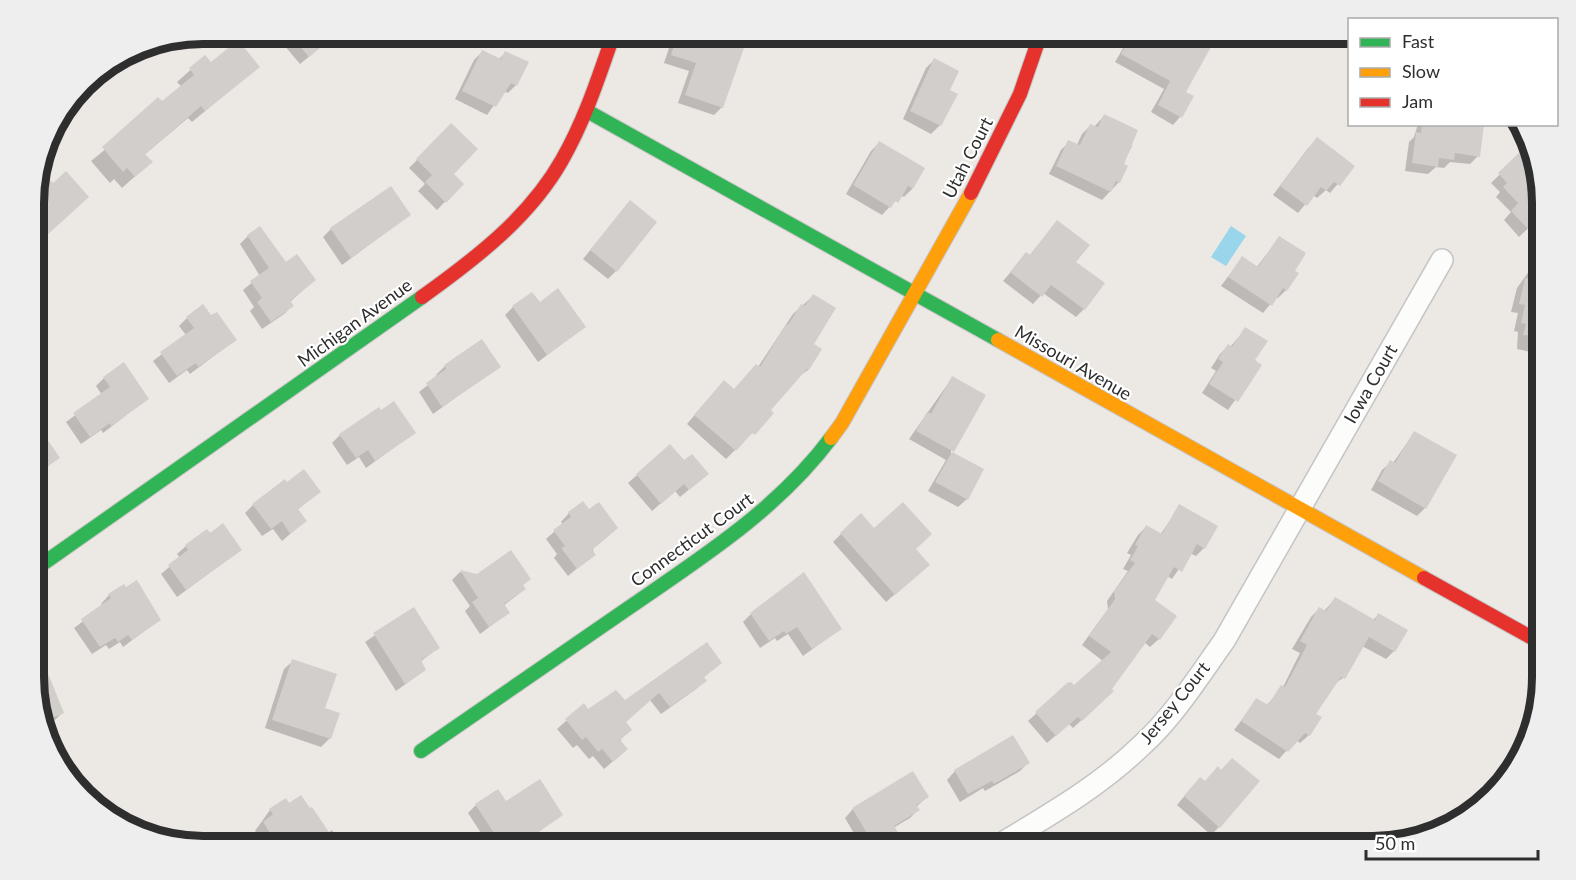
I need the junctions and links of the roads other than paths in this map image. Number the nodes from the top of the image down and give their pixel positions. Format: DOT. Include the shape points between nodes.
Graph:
graph roads {
  1 [pos="610,44"];
  2 [pos="1037,44"];
  3 [pos="587,111"];
  4 [pos="1442,260"];
  5 [pos="915,292"];
  6 [pos="1299,508"];
  7 [pos="44,563"];
  8 [pos="1532,638"];
  9 [pos="421,752"];
  10 [pos="1014,836"];
  1 -- 3 [label="street, Michigan Avenue"];
  2 -- 5 [label="street, Utah Court" via="1005,125"];
  3 -- 5 [label="street, Missouri Avenue"];
  3 -- 7 [label="street, Michigan Avenue" via="572,145 549,180 503,231 423,296"];
  4 -- 6 [label="street, Iowa Court"];
  5 -- 6 [label="street, Missouri Avenue"];
  5 -- 9 [label="street, Connecticut Court" via="842,423 784,493 707,554"];
  6 -- 8 [label="street, Missouri Avenue"];
  6 -- 10 [label="street, Jersey Court" via="1224,641 1144,745 1091,789"];
}
